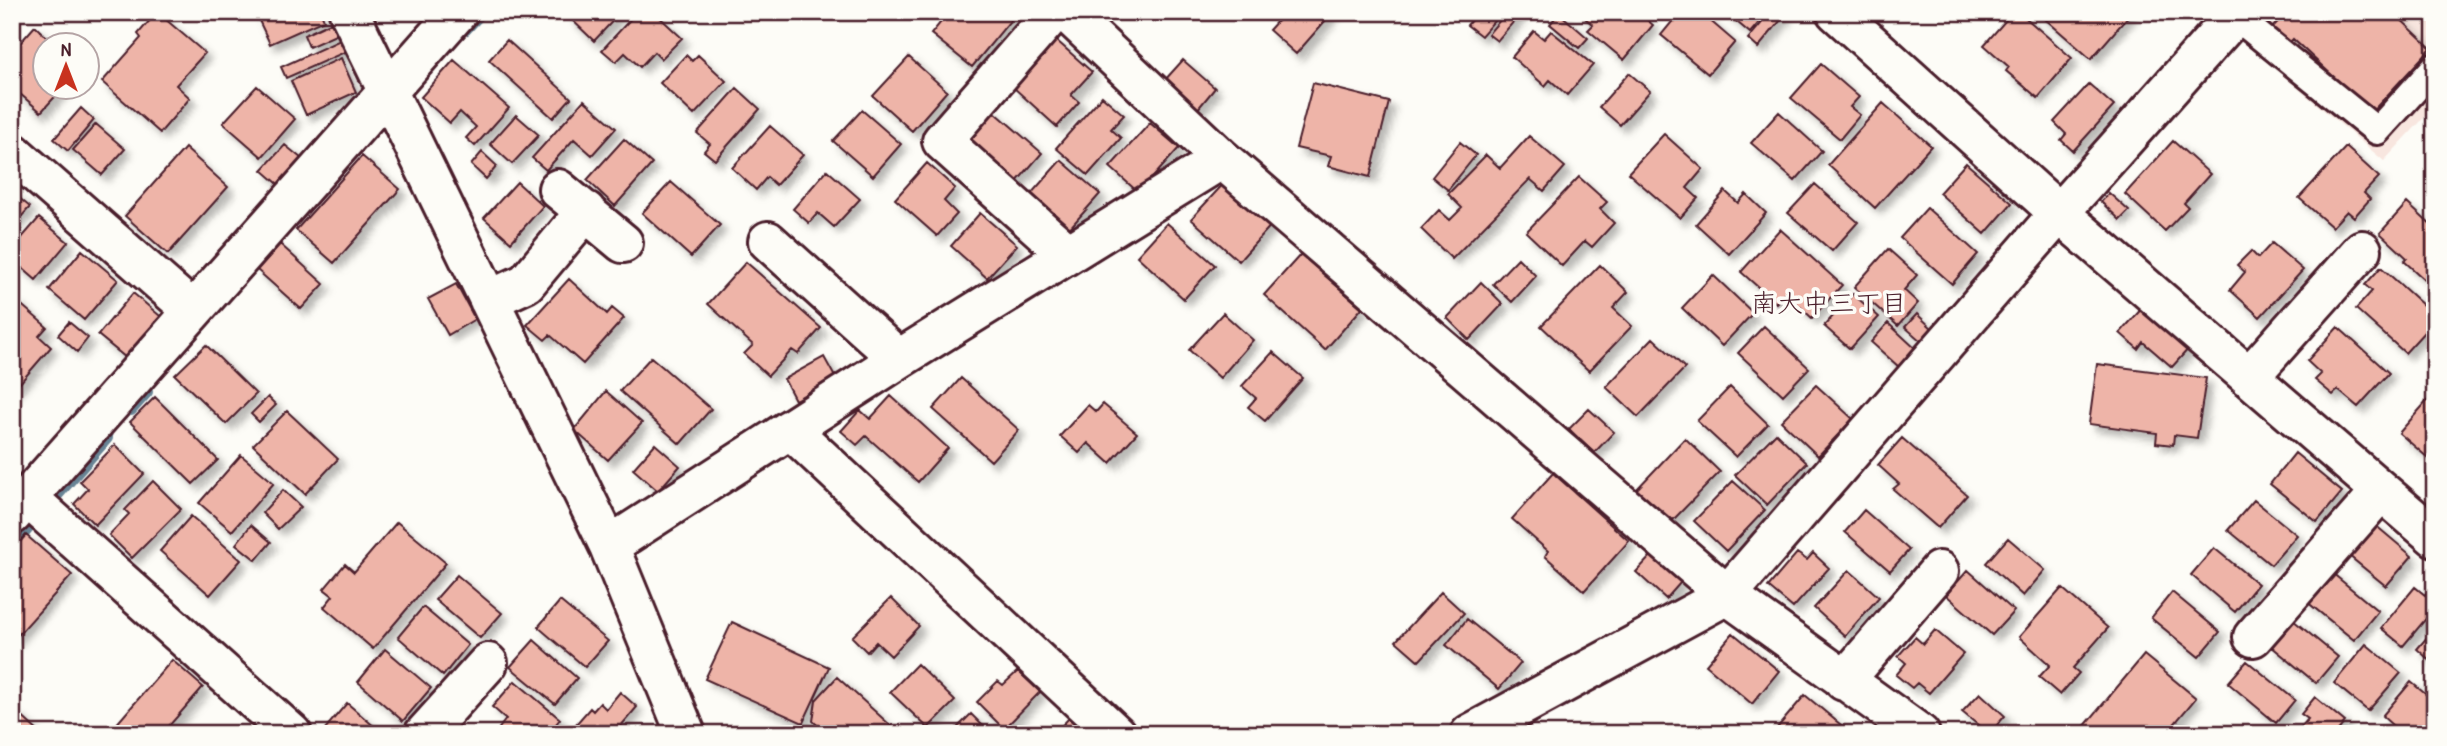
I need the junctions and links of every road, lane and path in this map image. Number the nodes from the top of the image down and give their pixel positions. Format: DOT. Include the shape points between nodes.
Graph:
graph roads {
  1 [pos="349,12"];
  2 [pos="458,12"];
  3 [pos="1054,12"];
  4 [pos="1066,12"];
  5 [pos="1836,12"];
  6 [pos="2237,14"];
  7 [pos="2435,66"];
  8 [pos="387,93"];
  9 [pos="12,152"];
  10 [pos="1222,159"];
  11 [pos="2059,213"];
  12 [pos="768,241"];
  13 [pos="623,243"];
  14 [pos="2362,250"];
  15 [pos="1068,254"];
  16 [pos="489,300"];
  17 [pos="193,311"];
  18 [pos="900,359"];
  19 [pos="2249,377"];
  20 [pos="790,429"];
  21 [pos="2381,491"];
  22 [pos="18,504"];
  23 [pos="2435,537"];
  24 [pos="609,546"];
  25 [pos="1939,571"];
  26 [pos="1727,595"];
  27 [pos="2253,637"];
  28 [pos="488,663"];
  29 [pos="1844,681"];
  30 [pos="292,734"];
  31 [pos="424,734"];
  32 [pos="686,734"];
  33 [pos="1116,734"];
  34 [pos="1470,734"];
  35 [pos="1920,734"];
  1 -- 8 [label="street"];
  2 -- 8 [label="street"];
  3 -- 15 [label="street" via="942,141"];
  4 -- 10 [label="street"];
  5 -- 11 [label="street"];
  6 -- 7 [label="lane" via="2377,131"];
  6 -- 11 [label="street"];
  8 -- 16 [label="street"];
  8 -- 17 [label="street"];
  9 -- 17 [label="street"];
  10 -- 15 [label="street"];
  10 -- 26 [label="street"];
  11 -- 19 [label="street"];
  11 -- 26 [label="street"];
  12 -- 18 [label="street"];
  13 -- 16 [label="street" via="572,200 526,283"];
  14 -- 19 [label="street"];
  15 -- 18 [label="street"];
  16 -- 24 [label="street"];
  17 -- 22 [label="street"];
  18 -- 20 [label="street"];
  19 -- 21 [label="street"];
  20 -- 24 [label="street"];
  20 -- 33 [label="street"];
  21 -- 23 [label="street"];
  21 -- 27 [label="street"];
  22 -- 30 [label="street"];
  24 -- 32 [label="street"];
  25 -- 29 [label="street"];
  26 -- 29 [label="street"];
  26 -- 34 [label="street"];
  28 -- 31 [label="street"];
  29 -- 35 [label="street"];
}
